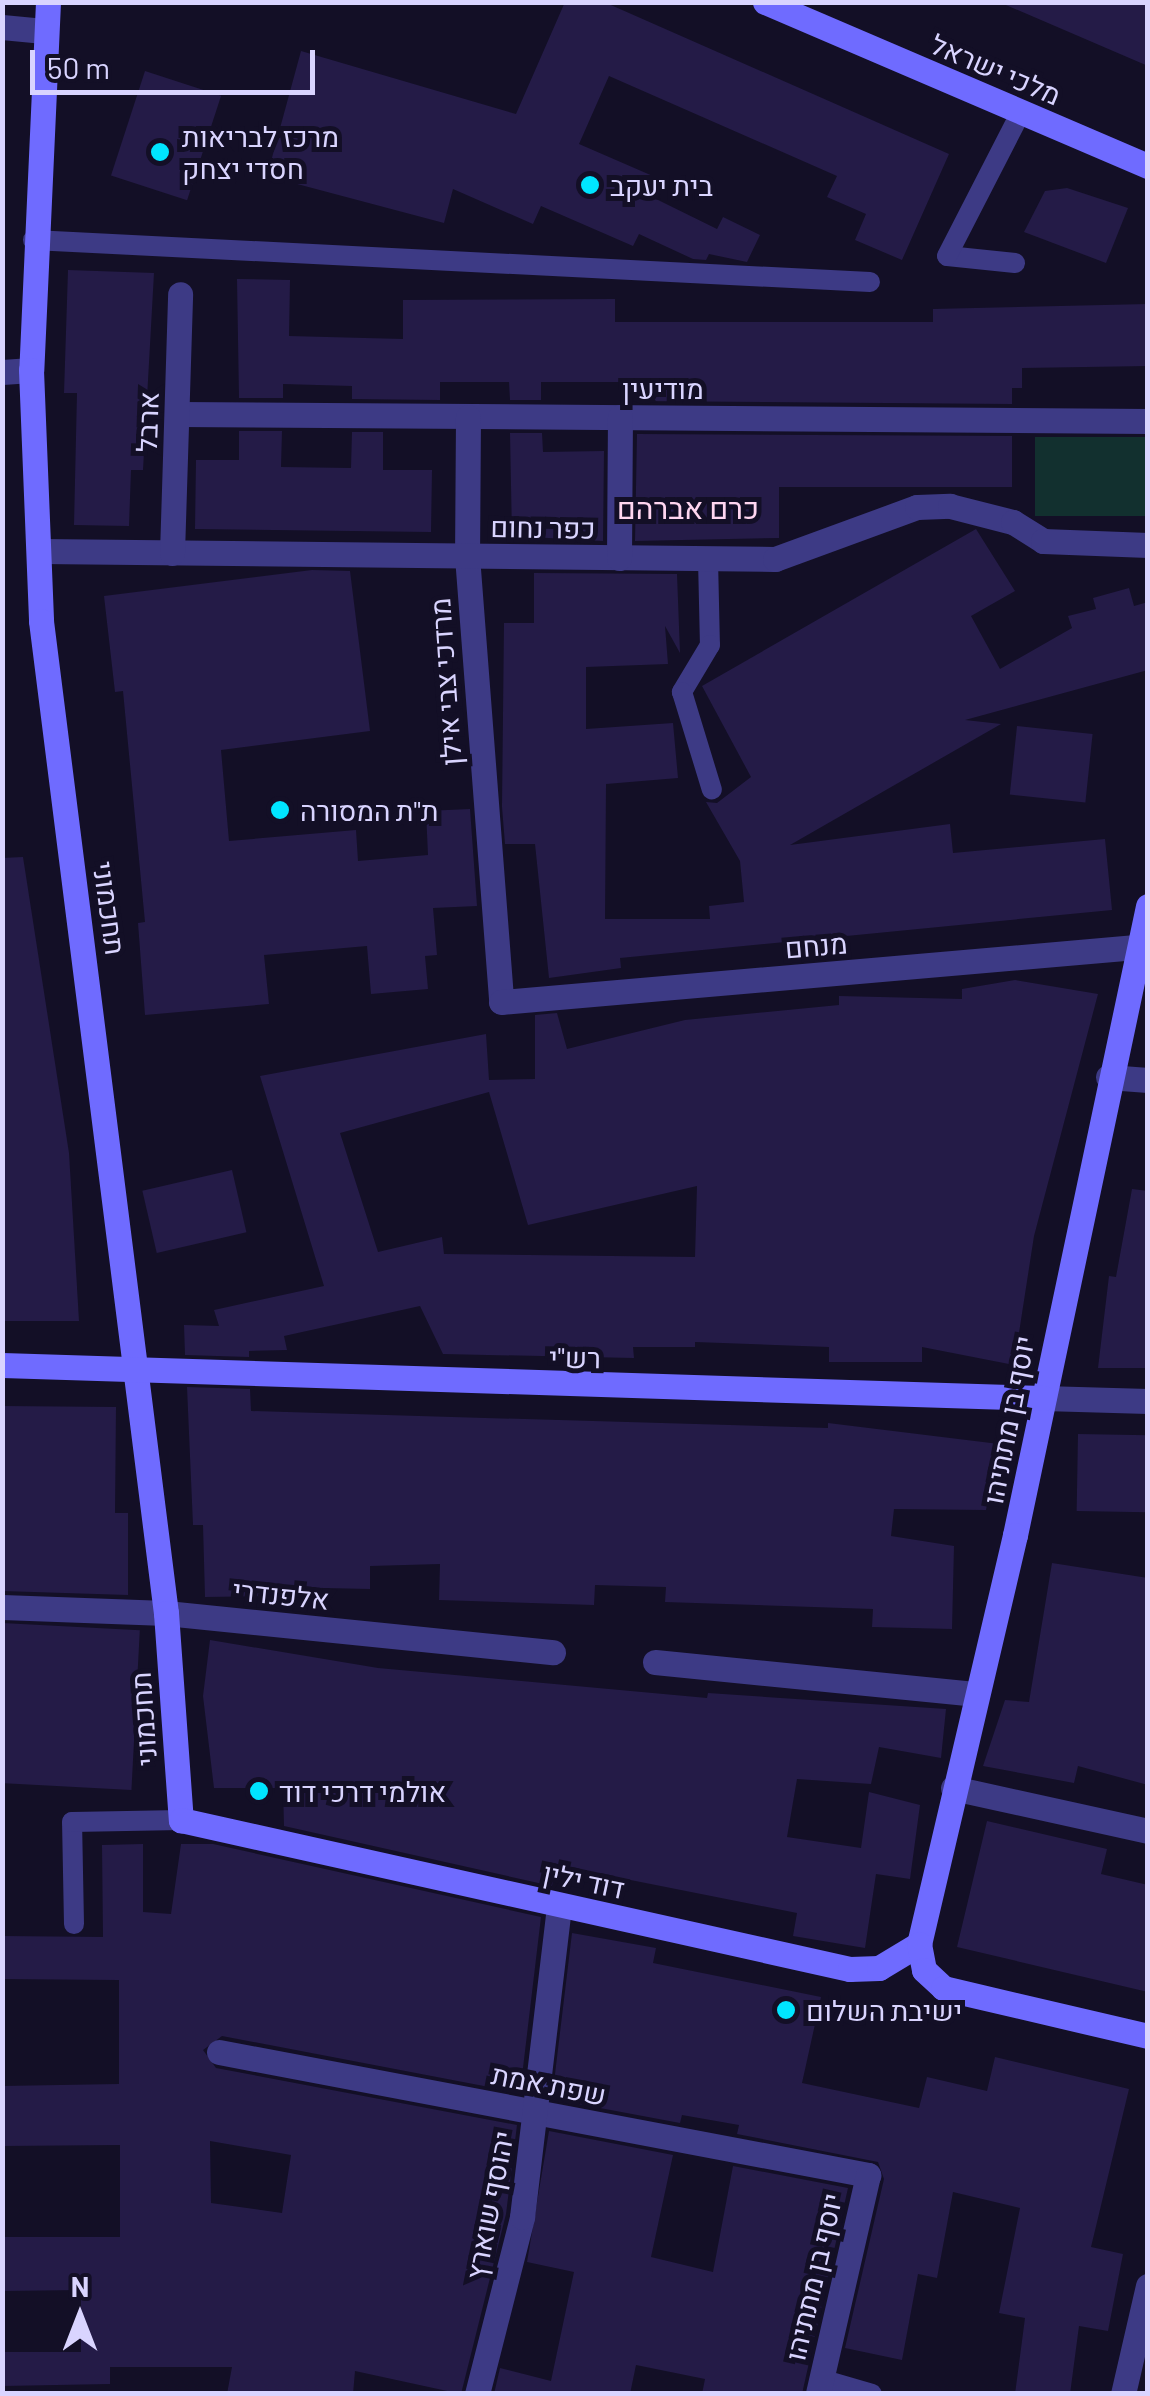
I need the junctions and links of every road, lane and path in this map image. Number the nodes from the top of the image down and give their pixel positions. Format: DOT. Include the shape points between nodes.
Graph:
graph roads {
  1 [pos="48,2"];
  2 [pos="765,2"];
  3 [pos="2,28"];
  4 [pos="44,31"];
  5 [pos="1021,112"];
  6 [pos="1148,166"];
  7 [pos="33,240"];
  8 [pos="1015,263"];
  9 [pos="870,282"];
  10 [pos="180,294"];
  11 [pos="31,370"];
  12 [pos="2,372"];
  13 [pos="178,414"];
  14 [pos="468,417"];
  15 [pos="620,417"];
  16 [pos="1148,421"];
  17 [pos="1148,545"];
  18 [pos="40,551"];
  19 [pos="172,552"];
  20 [pos="467,556"];
  21 [pos="619,558"];
  22 [pos="708,559"];
  23 [pos="712,790"];
  24 [pos="1148,906"];
  25 [pos="1136,947"];
  26 [pos="502,1002"];
  27 [pos="1108,1077"];
  28 [pos="1148,1080"];
  29 [pos="2,1365"];
  30 [pos="136,1366"];
  31 [pos="1043,1398"];
  32 [pos="1148,1402"];
  33 [pos="2,1607"];
  34 [pos="166,1612"];
  35 [pos="553,1652"];
  36 [pos="655,1662"];
  37 [pos="974,1694"];
  38 [pos="954,1788"];
  39 [pos="181,1820"];
  40 [pos="1148,1830"];
  41 [pos="559,1905"];
  42 [pos="74,1924"];
  43 [pos="919,1944"];
  44 [pos="1148,2036"];
  45 [pos="218,2052"];
  46 [pos="536,2112"];
  47 [pos="868,2174"];
  48 [pos="1148,2286"];
  49 [pos="819,2386"];
  50 [pos="477,2394"];
  51 [pos="872,2394"];
  52 [pos="1123,2394"];
  1 -- 4 [label="street, תחכמוני"];
  2 -- 5 [label="street, מלכי ישראל"];
  3 -- 4 [label="street"];
  4 -- 7 [label="street, תחכמוני"];
  5 -- 6 [label="street, מלכי ישראל"];
  5 -- 8 [label="lane" via="947,256"];
  7 -- 9 [label="lane"];
  7 -- 11 [label="street, תחכמוני"];
  10 -- 13 [label="street, ארבל"];
  11 -- 12 [label="street"];
  11 -- 18 [label="street, תחכמוני"];
  13 -- 14 [label="street, מודיעין"];
  13 -- 19 [label="street, ארבל"];
  14 -- 15 [label="street, מודיעין"];
  14 -- 20 [label="street, מרדכי צבי אילן"];
  15 -- 16 [label="street, מודיעין"];
  15 -- 21 [label="street"];
  17 -- 22 [label="street, כפר נחום" via="1064,544 982,511 917,507 775,560"];
  18 -- 19 [label="street, כפר נחום"];
  18 -- 30 [label="street, תחכמוני" via="42,622"];
  19 -- 20 [label="street, כפר נחום"];
  20 -- 21 [label="street, כפר נחום"];
  20 -- 26 [label="street, מרדכי צבי אילן"];
  21 -- 22 [label="street, כפר נחום"];
  22 -- 23 [label="lane" via="710,646 682,692"];
  24 -- 25 [label="street, יוסף בן מתתיהו"];
  25 -- 26 [label="street, מנחם"];
  25 -- 27 [label="street, יוסף בן מתתיהו"];
  27 -- 28 [label="street"];
  27 -- 31 [label="street, יוסף בן מתתיהו"];
  29 -- 30 [label="street, רש\"י"];
  30 -- 31 [label="street, רש\"י" via="507,1385"];
  30 -- 34 [label="street, תחכמוני"];
  31 -- 32 [label="street, רש\"י"];
  31 -- 37 [label="street, יוסף בן מתתיהו"];
  33 -- 34 [label="street, אלפנדרי"];
  34 -- 35 [label="street, אלפנדרי"];
  34 -- 39 [label="street, תחכמוני"];
  36 -- 37 [label="street"];
  37 -- 38 [label="street, יוסף בן מתתיהו"];
  38 -- 40 [label="street"];
  38 -- 43 [label="street, יוסף בן מתתיהו"];
  39 -- 41 [label="street, דוד ילין"];
  39 -- 42 [label="lane, דוד ילין" via="72,1822"];
  41 -- 43 [label="street, דוד ילין" via="850,1969 880,1968"];
  41 -- 46 [label="street, יהוסף שוארץ"];
  43 -- 44 [label="street" via="924,1970 943,1988"];
  45 -- 46 [label="street, שפת אמת"];
  46 -- 47 [label="street, שפת אמת"];
  46 -- 50 [label="street, יהוסף שוארץ" via="522,2217"];
  47 -- 49 [label="street, יוסף בן מתתיהו"];
  48 -- 52 [label="street"];
  49 -- 51 [label="lane"];
}
